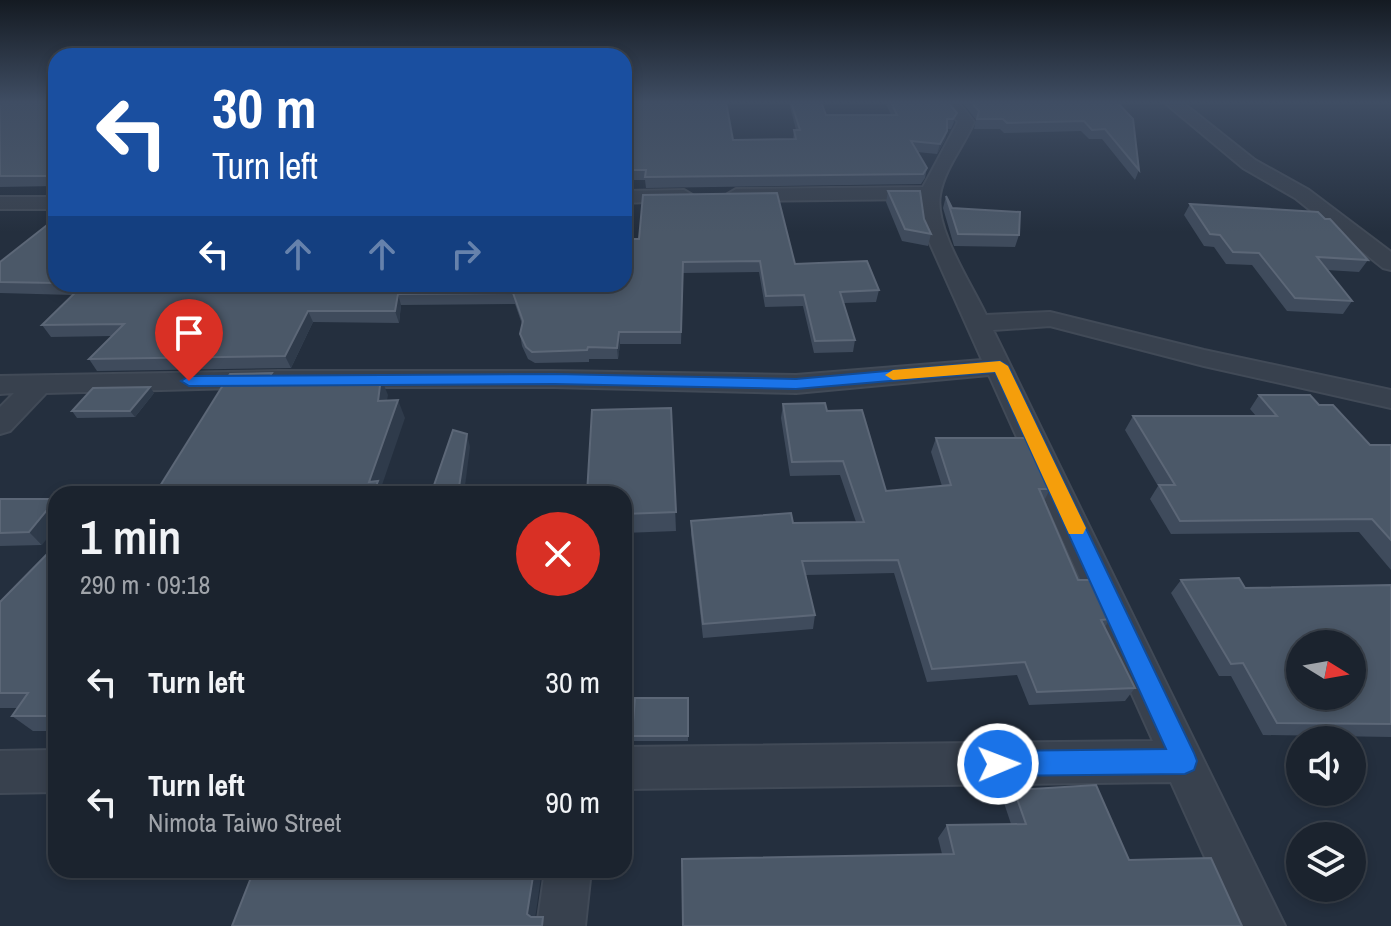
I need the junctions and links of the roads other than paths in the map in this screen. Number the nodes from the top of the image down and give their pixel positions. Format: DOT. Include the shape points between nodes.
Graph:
graph roads {
  1 [pos="954,145"];
  2 [pos="1226,145"];
  3 [pos="930,193"];
  4 [pos="632,197"];
  5 [pos="0,203"];
  6 [pos="48,203"];
  7 [pos="1391,263"];
  8 [pos="979,323"];
  9 [pos="1000,366"];
  10 [pos="39,384"];
  11 [pos="0,385"];
  12 [pos="1391,399"];
  13 [pos="0,424"];
  14 [pos="1185,761"];
  15 [pos="632,768"];
  16 [pos="48,771"];
  17 [pos="0,772"];
  18 [pos="567,878"];
  19 [pos="561,926"];
  20 [pos="1261,926"];
  1 -- 3 [label="street"];
  2 -- 7 [label="street" via="1302,194"];
  3 -- 4 [label="street"];
  3 -- 8 [label="street" via="934,230"];
  5 -- 6 [label="street"];
  8 -- 9 [label="street"];
  8 -- 12 [label="street" via="1050,319"];
  9 -- 10 [label="street" via="796,384 554,379"];
  9 -- 14 [label="street"];
  10 -- 11 [label="street"];
  10 -- 13 [label="street"];
  14 -- 15 [label="street"];
  14 -- 20 [label="street"];
  16 -- 17 [label="street"];
  18 -- 19 [label="street"];
}
